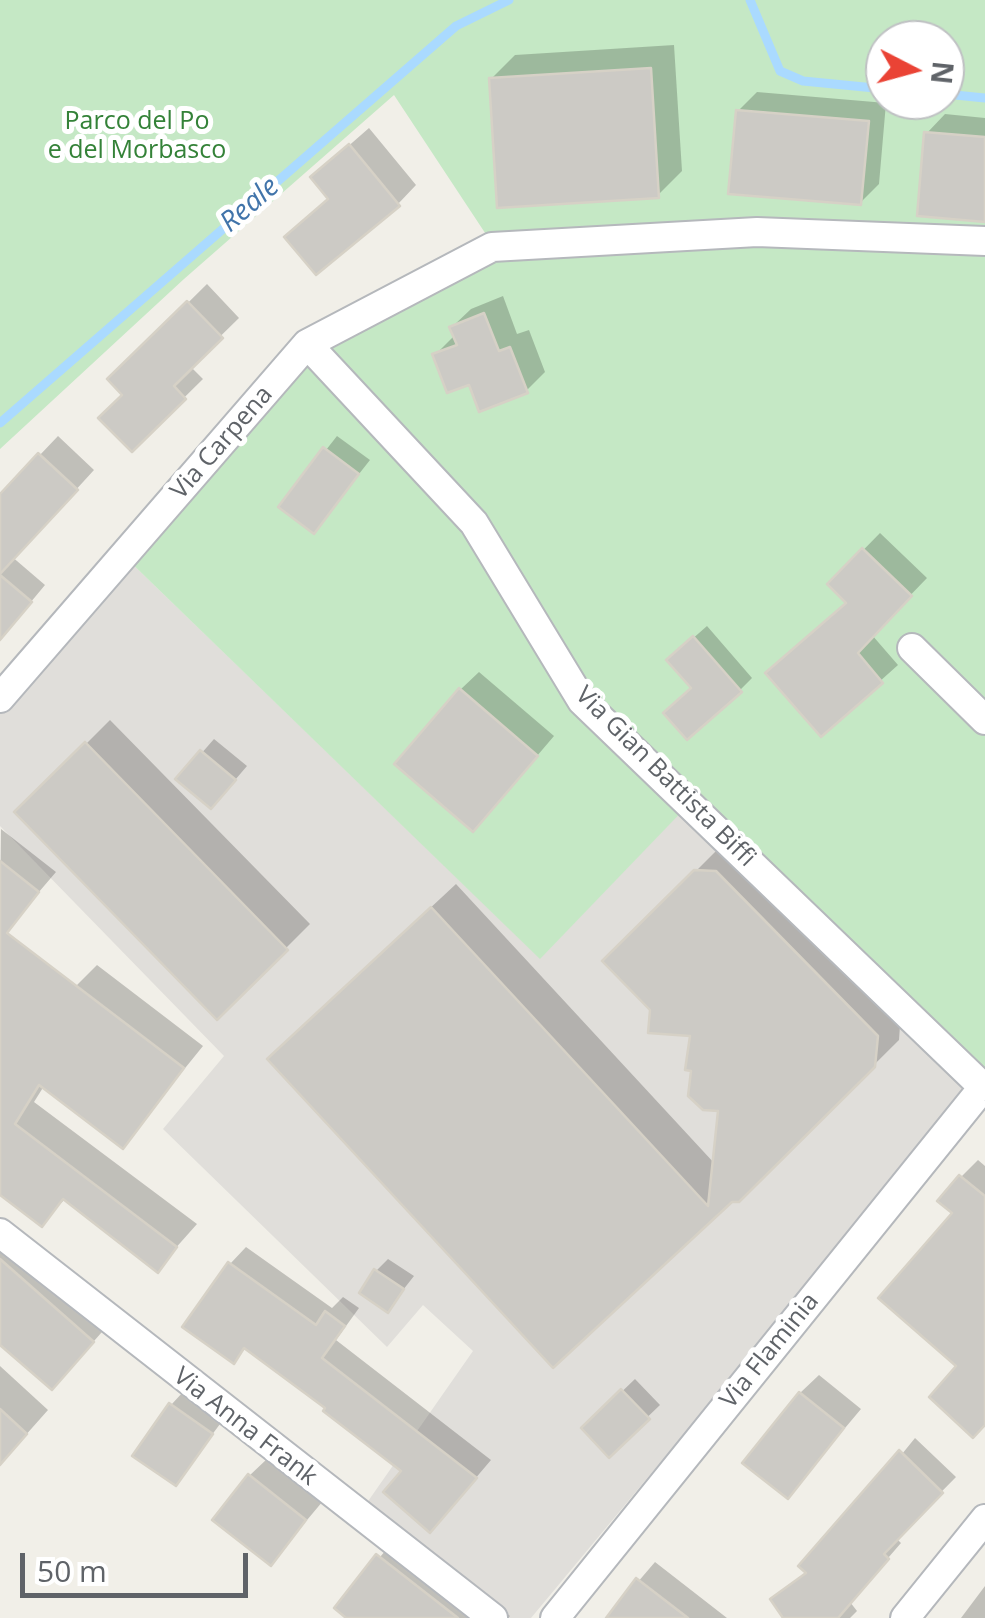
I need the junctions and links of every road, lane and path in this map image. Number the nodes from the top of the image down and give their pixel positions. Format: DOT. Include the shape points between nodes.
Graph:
graph roads {
  1 [pos="985,241"];
  2 [pos="308,344"];
  3 [pos="912,648"];
  4 [pos="0,698"];
  5 [pos="985,720"];
  6 [pos="984,1086"];
  7 [pos="0,1233"];
  8 [pos="985,1518"];
  9 [pos="493,1618"];
  10 [pos="555,1618"];
  11 [pos="905,1618"];
  1 -- 2 [label="street, Via Carpena" via="758,232 492,247"];
  2 -- 4 [label="street, Via Carpena"];
  2 -- 6 [label="street, Via Gian Battista Biffi" via="474,523 582,701"];
  3 -- 5 [label="street"];
  6 -- 10 [label="street, Via Flaminia"];
  7 -- 9 [label="street, Via Anna Frank"];
  8 -- 11 [label="street"];
}
